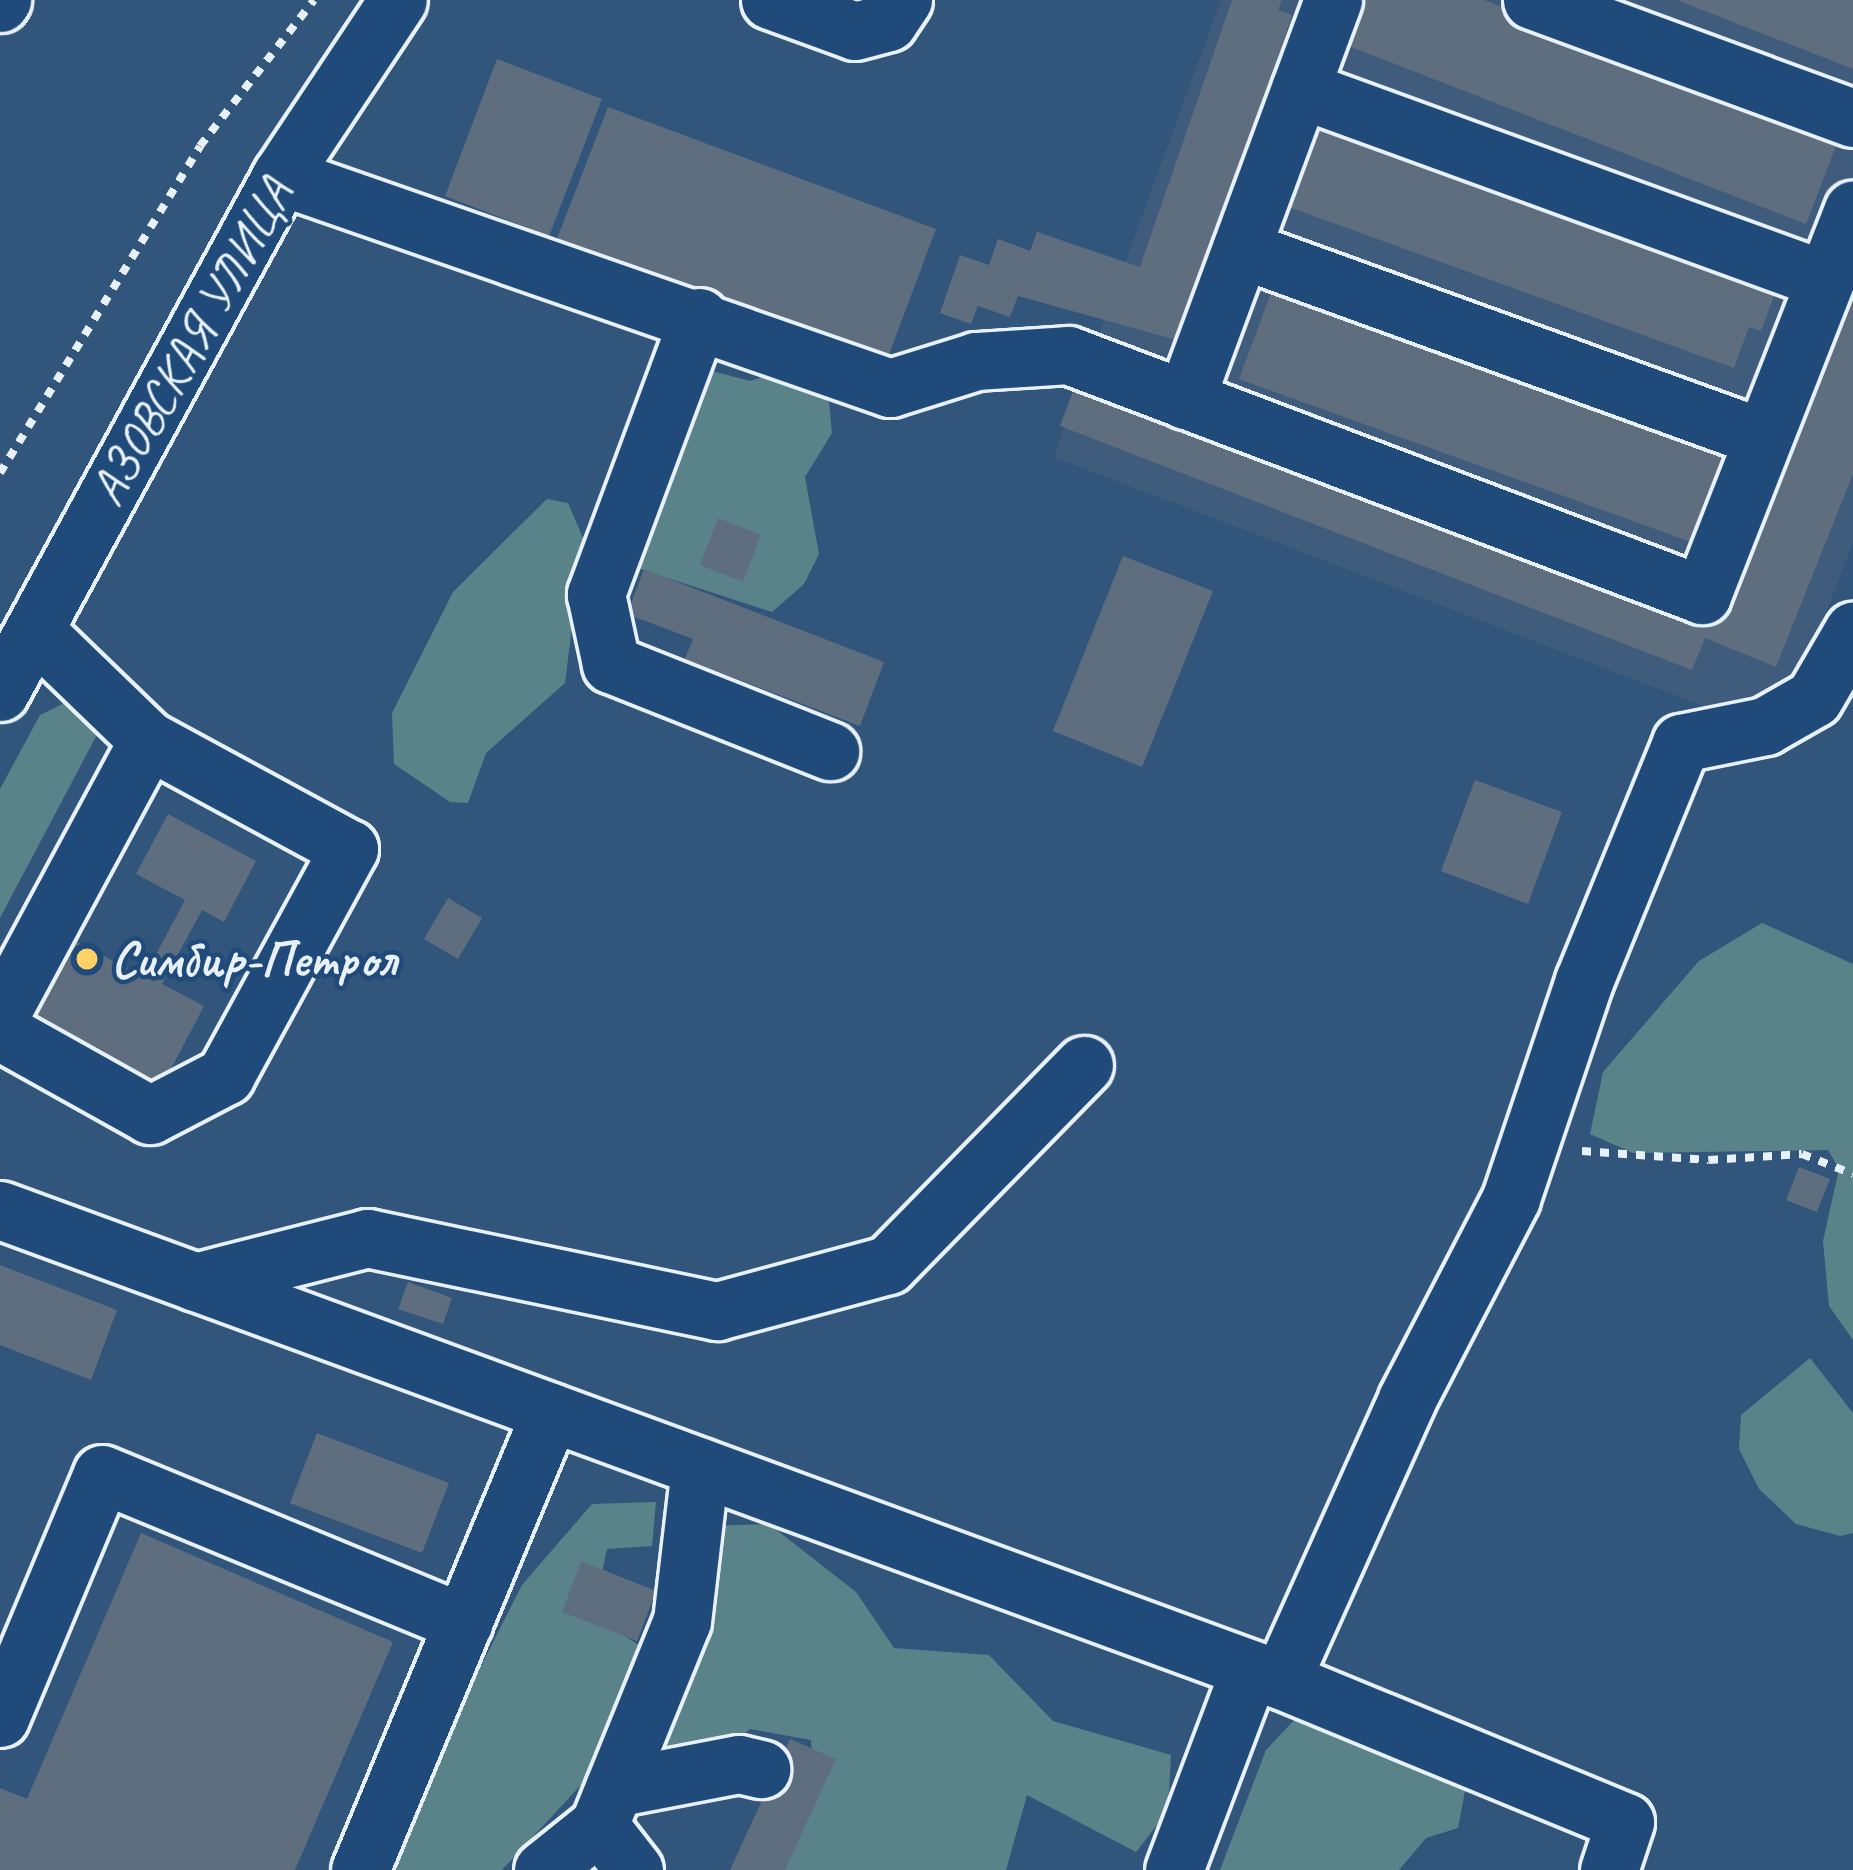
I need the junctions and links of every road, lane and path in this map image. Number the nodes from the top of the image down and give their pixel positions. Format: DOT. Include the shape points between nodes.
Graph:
graph roads {
  1 [pos="314,0"];
  2 [pos="770,0"];
  3 [pos="903,0"];
  4 [pos="1334,0"];
  5 [pos="1532,0"];
  6 [pos="401,1"];
  7 [pos="1300,88"];
  8 [pos="1853,118"];
  9 [pos="281,176"];
  10 [pos="1853,208"];
  11 [pos="1241,249"];
  12 [pos="1826,280"];
  13 [pos="699,317"];
  14 [pos="1185,400"];
  15 [pos="1763,439"];
  16 [pos="0,473"];
  17 [pos="34,630"];
  18 [pos="1853,631"];
  19 [pos="0,692"];
  20 [pos="148,740"];
  21 [pos="830,751"];
  22 [pos="0,1015"];
  23 [pos="0,1031"];
  24 [pos="1084,1065"];
  25 [pos="1853,1174"];
  26 [pos="1511,1198"];
  27 [pos="0,1210"];
  28 [pos="195,1282"];
  29 [pos="551,1412"];
  30 [pos="700,1467"];
  31 [pos="464,1623"];
  32 [pos="1265,1674"];
  33 [pos="0,1718"];
  34 [pos="760,1769"];
  35 [pos="607,1807"];
  36 [pos="360,1870"];
  37 [pos="543,1870"];
  38 [pos="634,1870"];
  39 [pos="1174,1870"];
  40 [pos="1609,1870"];
  1 -- 16 [label="path" via="200,146"];
  2 -- 3 [label="street" via="855,31 888,22"];
  4 -- 7 [label="street"];
  5 -- 8 [label="street"];
  6 -- 9 [label="street, АЗОВСКАЯ УЛИЦА"];
  7 -- 11 [label="street"];
  7 -- 12 [label="street"];
  9 -- 13 [label="street"];
  9 -- 17 [label="street, АЗОВСКАЯ УЛИЦА"];
  10 -- 12 [label="street"];
  11 -- 14 [label="street"];
  11 -- 15 [label="street"];
  12 -- 15 [label="street"];
  13 -- 14 [label="street" via="890,388 976,361 1069,356"];
  13 -- 21 [label="street" via="596,594 611,664"];
  14 -- 15 [label="street" via="1702,595"];
  17 -- 19 [label="street, АЗОВСКАЯ УЛИЦА"];
  17 -- 20 [label="street"];
  18 -- 26 [label="street" via="1814,698 1765,726 1681,743 1584,981"];
  20 -- 22 [label="street"];
  20 -- 23 [label="street" via="349,849 225,1076 150,1115"];
  24 -- 28 [label="street" via="888,1265 717,1311 368,1238"];
  25 -- 26 [label="path" via="1802,1154 1709,1160 1581,1150"];
  26 -- 32 [label="street"];
  27 -- 28 [label="street"];
  28 -- 29 [label="street"];
  29 -- 30 [label="street"];
  29 -- 31 [label="street"];
  30 -- 32 [label="street"];
  30 -- 35 [label="street" via="682,1621"];
  31 -- 33 [label="street" via="102,1474"];
  31 -- 36 [label="street"];
  32 -- 39 [label="street"];
  32 -- 40 [label="street" via="1624,1822"];
  34 -- 35 [label="street" via="739,1764"];
  35 -- 37 [label="street"];
  35 -- 38 [label="street"];
}
